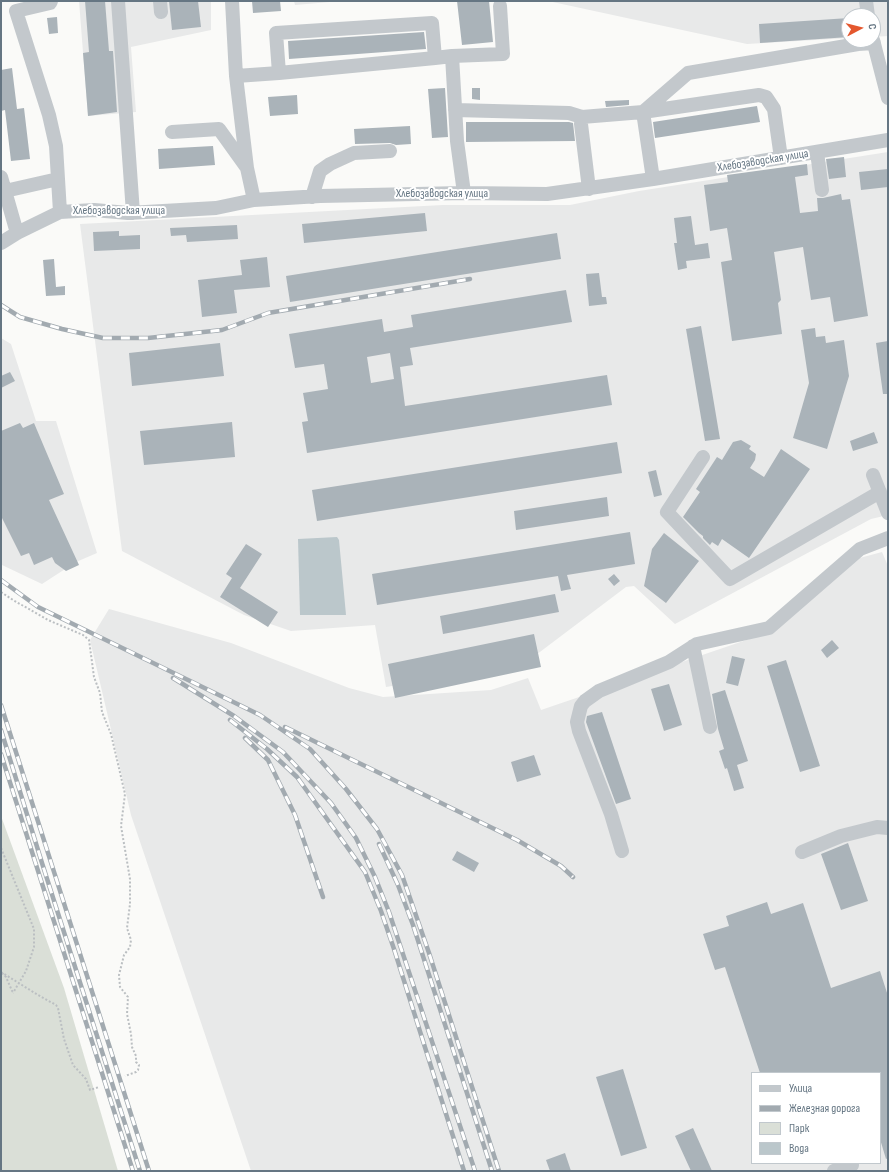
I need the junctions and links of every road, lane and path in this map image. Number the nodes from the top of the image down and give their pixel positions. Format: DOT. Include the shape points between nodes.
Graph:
graph roads {
  1 [pos="51,1"];
  2 [pos="118,1"];
  3 [pos="232,1"];
  4 [pos="500,6"];
  5 [pos="841,47"];
  6 [pos="875,48"];
  7 [pos="452,56"];
  8 [pos="435,58"];
  9 [pos="279,73"];
  10 [pos="236,76"];
  11 [pos="888,98"];
  12 [pos="455,110"];
  13 [pos="643,112"];
  14 [pos="582,117"];
  15 [pos="172,132"];
  16 [pos="888,140"];
  17 [pos="390,151"];
  18 [pos="817,152"];
  19 [pos="781,158"];
  20 [pos="247,168"];
  21 [pos="1,177"];
  22 [pos="58,179"];
  23 [pos="653,179"];
  24 [pos="589,189"];
  25 [pos="822,190"];
  26 [pos="5,191"];
  27 [pos="464,193"];
  28 [pos="312,197"];
  29 [pos="254,200"];
  30 [pos="60,212"];
  31 [pos="133,213"];
  32 [pos="17,233"];
  33 [pos="1,243"];
  34 [pos="703,457"];
  35 [pos="873,475"];
  36 [pos="880,492"];
  37 [pos="888,513"];
  38 [pos="888,538"];
  39 [pos="1,592"];
  40 [pos="693,646"];
  41 [pos="710,727"];
  42 [pos="888,828"];
  43 [pos="1,848"];
  44 [pos="622,851"];
  45 [pos="802,852"];
  46 [pos="1,972"];
  47 [pos="19,984"];
  48 [pos="125,1076"];
  49 [pos="99,1087"];
  50 [pos="852,1165"];
  51 [pos="834,1171"];
  1 -- 22 [label="street" via="16,11 56,146"];
  2 -- 31 [label="street"];
  3 -- 10 [label="street"];
  4 -- 7 [label="street" via="503,54"];
  5 -- 13 [label="street" via="688,73"];
  6 -- 11 [label="street"];
  7 -- 8 [label="street"];
  7 -- 12 [label="street"];
  8 -- 9 [label="street"];
  8 -- 9 [label="street" via="432,23 276,33"];
  9 -- 10 [label="street"];
  10 -- 20 [label="street"];
  12 -- 14 [label="street" via="568,113"];
  12 -- 27 [label="street"];
  13 -- 14 [label="street"];
  13 -- 19 [label="street" via="759,95 766,97 774,109"];
  13 -- 23 [label="street"];
  14 -- 24 [label="street"];
  15 -- 20 [label="street" via="219,129"];
  16 -- 18 [label="street, Хлебозаводская улица"];
  17 -- 28 [label="street" via="354,153 330,164 320,171"];
  18 -- 19 [label="street, Хлебозаводская улица"];
  18 -- 25 [label="street"];
  19 -- 23 [label="street, Хлебозаводская улица"];
  20 -- 29 [label="street"];
  21 -- 26 [label="street"];
  22 -- 26 [label="street"];
  22 -- 30 [label="street"];
  23 -- 24 [label="street, Хлебозаводская улица"];
  24 -- 27 [label="street, Хлебозаводская улица" via="547,194"];
  26 -- 32 [label="street"];
  27 -- 28 [label="street, Хлебозаводская улица"];
  28 -- 29 [label="street, Хлебозаводская улица"];
  29 -- 31 [label="street, Хлебозаводская улица" via="216,208"];
  30 -- 31 [label="street, Хлебозаводская улица" via="94,210"];
  30 -- 32 [label="street, Хлебозаводская улица"];
  32 -- 33 [label="street, Хлебозаводская улица"];
  34 -- 36 [label="street" via="667,512 730,579"];
  35 -- 36 [label="street"];
  36 -- 37 [label="street"];
  38 -- 40 [label="street" via="860,549 769,628"];
  39 -- 48 [label="path" via="48,620 84,635 89,640 102,712 111,734 125,794 121,826 130,880 127,928 131,940 119,975 120,987 128,997 127,1014 132,1047 139,1065 136,1072"];
  40 -- 41 [label="street"];
  40 -- 44 [label="street" via="668,662 599,691 581,706 577,722 579,731"];
  42 -- 45 [label="street" via="877,827 841,836"];
  43 -- 47 [label="path" via="34,929 34,947"];
  46 -- 47 [label="path"];
  46 -- 47 [label="path" via="13,993"];
  47 -- 49 [label="path" via="56,1005 73,1065 86,1080 90,1090"];
  50 -- 51 [label="street"];
}
